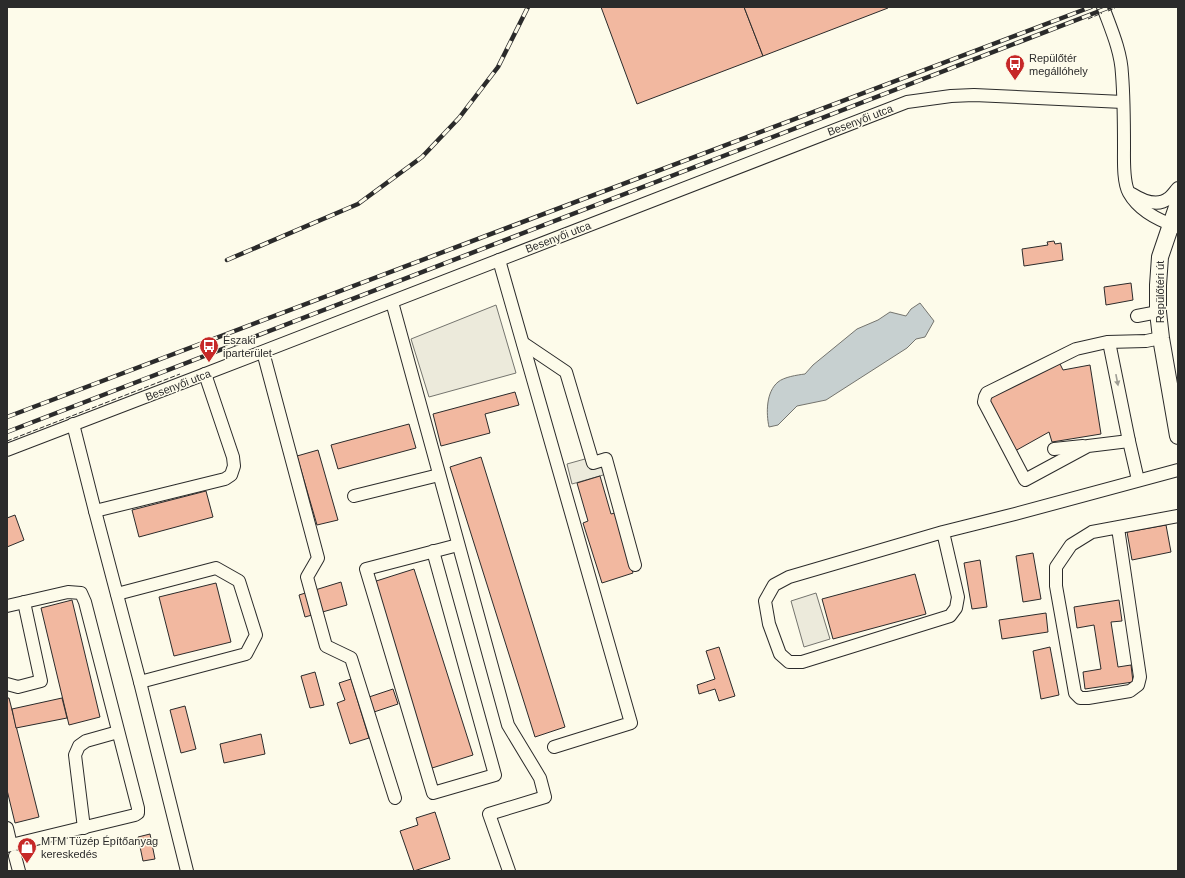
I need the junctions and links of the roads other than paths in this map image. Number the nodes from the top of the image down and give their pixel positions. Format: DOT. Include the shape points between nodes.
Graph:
graph roads {
  1 [pos="1103,7"];
  2 [pos="1123,102"];
  3 [pos="1178,188"];
  4 [pos="1128,192"];
  5 [pos="1178,204"];
  6 [pos="1175,226"];
  7 [pos="499,260"];
  8 [pos="392,302"];
  9 [pos="1158,312"];
  10 [pos="1137,316"];
  11 [pos="1161,338"];
  12 [pos="1109,342"];
  13 [pos="523,343"];
  14 [pos="263,352"];
  15 [pos="205,374"];
  16 [pos="73,424"];
  17 [pos="1178,436"];
  18 [pos="1129,441"];
  19 [pos="1088,446"];
  20 [pos="1054,449"];
  21 [pos="7,450"];
  22 [pos="1178,470"];
  23 [pos="439,475"];
  24 [pos="1138,480"];
  25 [pos="354,496"];
  26 [pos="95,511"];
  27 [pos="1178,516"];
  28 [pos="1118,528"];
  29 [pos="943,532"];
  30 [pos="458,545"];
  31 [pos="433,552"];
  32 [pos="636,565"];
  33 [pos="117,594"];
  34 [pos="24,602"];
  35 [pos="7,606"];
  36 [pos="140,682"];
  37 [pos="7,684"];
  38 [pos="118,732"];
  39 [pos="554,747"];
  40 [pos="395,798"];
  41 [pos="7,828"];
  42 [pos="84,828"];
  43 [pos="11,849"];
  44 [pos="19,871"];
  45 [pos="187,871"];
  46 [pos="509,871"];
  1 -- 2 [label="street" via="1121,64"];
  2 -- 4 [label="street" via="1124,169"];
  2 -- 7 [label="street, Besenyői utca" via="974,95 907,102"];
  3 -- 4 [label="street" via="1161,202 1143,200"];
  4 -- 6 [label="street" via="1141,207 1160,220"];
  5 -- 6 [label="main road, Repülőtéri út"];
  6 -- 9 [label="main road, Repülőtéri út" via="1160,257"];
  7 -- 8 [label="street, Besenyői utca"];
  7 -- 13 [label="street"];
  8 -- 14 [label="street, Besenyői utca"];
  8 -- 23 [label="street"];
  9 -- 10 [label="street"];
  9 -- 11 [label="main road, Repülőtéri út"];
  11 -- 12 [label="street"];
  11 -- 17 [label="main road, Repülőtéri út"];
  12 -- 18 [label="street, one-way"];
  12 -- 19 [label="street" via="1076,348 987,393 985,397 984,402 1025,480"];
  13 -- 32 [label="street" via="566,372 593,463 606,459"];
  13 -- 39 [label="street" via="631,723"];
  14 -- 15 [label="street, Besenyői utca"];
  14 -- 40 [label="street" via="318,558 307,577 326,646 351,658"];
  15 -- 16 [label="street, Besenyői utca"];
  15 -- 26 [label="street" via="233,457 234,472 225,479"];
  16 -- 21 [label="street, Besenyői utca"];
  16 -- 26 [label="street"];
  18 -- 19 [label="street"];
  18 -- 24 [label="street"];
  19 -- 20 [label="street"];
  22 -- 24 [label="street"];
  23 -- 25 [label="street"];
  23 -- 30 [label="street"];
  24 -- 29 [label="street"];
  26 -- 33 [label="street"];
  27 -- 28 [label="street"];
  28 -- 28 [label="street" via="1092,532 1071,545 1056,567 1056,586 1075,693 1080,698 1130,691 1138,685 1140,676"];
  29 -- 29 [label="street" via="789,577 774,586 765,601 769,624 780,654 789,662 802,662 950,616 956,608 958,597"];
  30 -- 31 [label="street"];
  30 -- 46 [label="street" via="508,725 540,778 545,798 489,814"];
  31 -- 31 [label="street" via="366,569 433,793 495,775"];
  33 -- 36 [label="street"];
  33 -- 36 [label="street" via="216,568 239,581 256,635 246,654"];
  34 -- 35 [label="street"];
  34 -- 37 [label="street" via="42,681 18,686"];
  34 -- 38 [label="street" via="68,592 81,593 86,602"];
  36 -- 45 [label="street"];
  38 -- 42 [label="street" via="86,741 79,746 75,755"];
  38 -- 42 [label="street" via="138,813"];
  41 -- 43 [label="street"];
  42 -- 43 [label="street"];
  43 -- 44 [label="street"];
}
